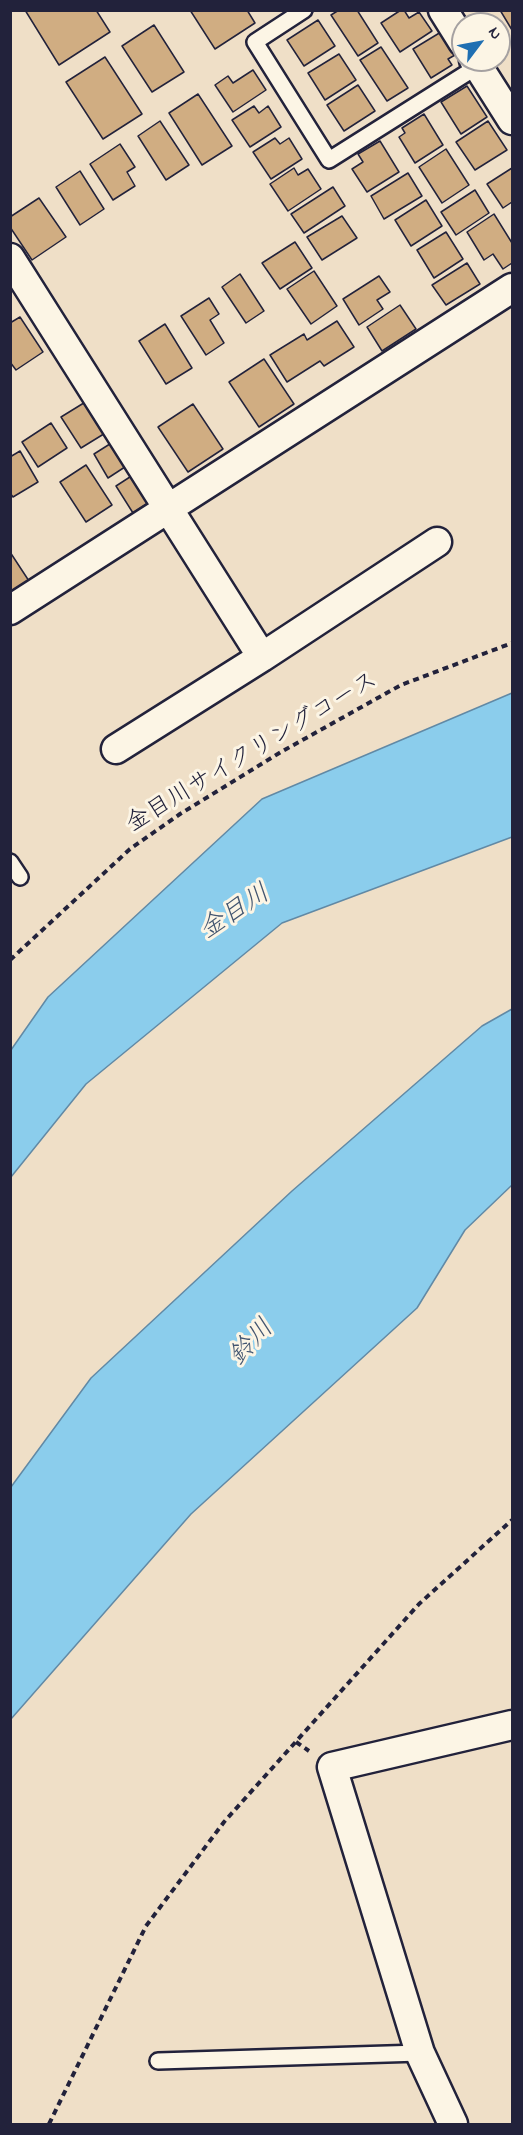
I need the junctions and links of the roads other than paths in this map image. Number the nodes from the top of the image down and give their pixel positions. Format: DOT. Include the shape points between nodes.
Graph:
graph roads {
  1 [pos="304,10"];
  2 [pos="442,10"];
  3 [pos="451,24"];
  4 [pos="462,72"];
  5 [pos="482,72"];
  6 [pos="513,120"];
  7 [pos="10,258"];
  8 [pos="513,288"];
  9 [pos="170,507"];
  10 [pos="437,542"];
  11 [pos="10,610"];
  12 [pos="262,657"];
  13 [pos="116,749"];
  14 [pos="10,862"];
  15 [pos="20,877"];
  16 [pos="513,1725"];
  17 [pos="420,2053"];
  18 [pos="158,2061"];
  19 [pos="453,2124"];
  1 -- 4 [label="lane" via="255,42 329,160"];
  2 -- 3 [label="street"];
  5 -- 6 [label="street"];
  7 -- 9 [label="street"];
  8 -- 9 [label="street"];
  9 -- 11 [label="street"];
  9 -- 12 [label="street"];
  10 -- 12 [label="street"];
  12 -- 13 [label="street"];
  14 -- 15 [label="lane"];
  16 -- 17 [label="street" via="332,1767"];
  17 -- 18 [label="lane"];
  17 -- 19 [label="street"];
}
